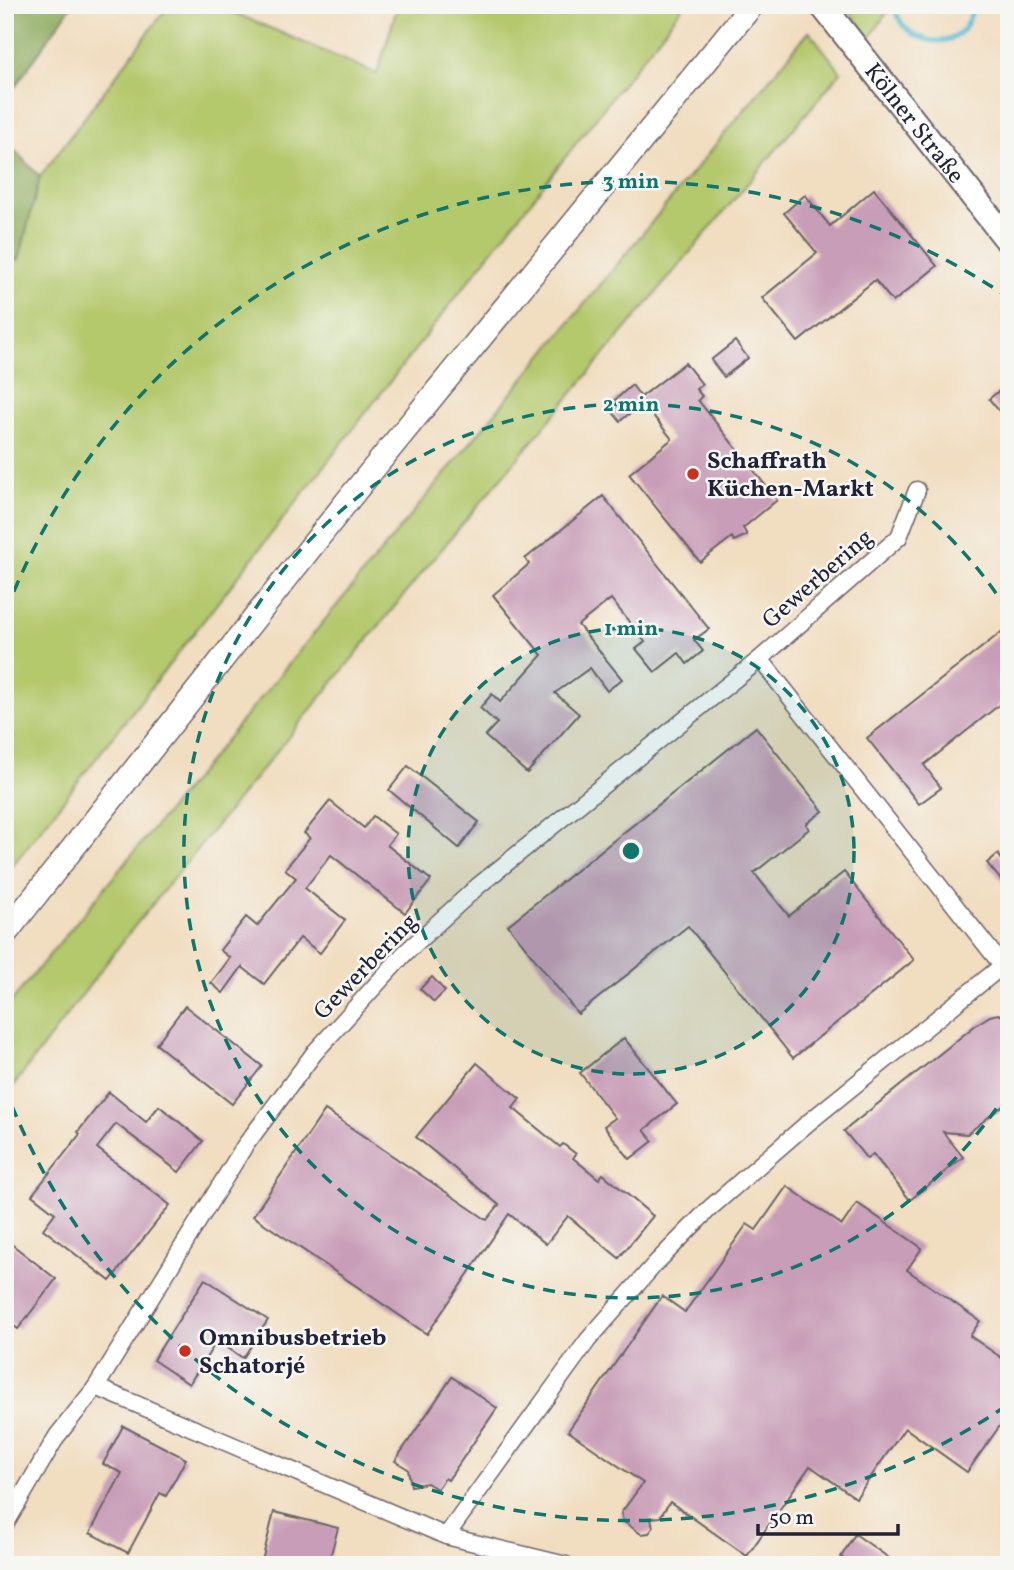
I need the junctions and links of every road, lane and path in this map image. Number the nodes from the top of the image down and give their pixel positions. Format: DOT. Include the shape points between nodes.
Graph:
graph roads {
  1 [pos="822,5"];
  2 [pos="750,8"];
  3 [pos="1009,242"];
  4 [pos="916,490"];
  5 [pos="760,659"];
  6 [pos="5,934"];
  7 [pos="1005,970"];
  8 [pos="96,1387"];
  9 [pos="5,1525"];
  10 [pos="446,1535"];
  11 [pos="566,1565"];
  1 -- 3 [label="main road, Kölner Straße"];
  2 -- 6 [label="main road" via="352,495"];
  4 -- 5 [label="street, Gewerbering" via="899,537"];
  5 -- 7 [label="street, Gewerbering"];
  5 -- 8 [label="street, Gewerbering" via="478,886 405,953 315,1052 244,1147"];
  7 -- 10 [label="street, Gewerbering" via="809,1122 710,1208 588,1340"];
  8 -- 9 [label="street, Gewerbering" via="57,1436"];
  8 -- 10 [label="street"];
  10 -- 11 [label="street"];
}
